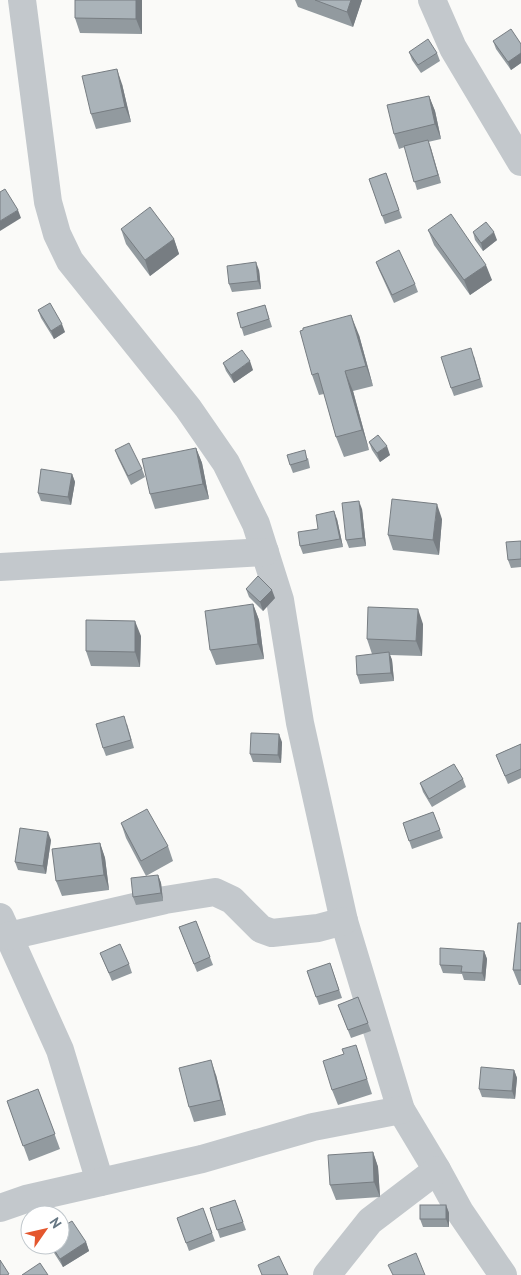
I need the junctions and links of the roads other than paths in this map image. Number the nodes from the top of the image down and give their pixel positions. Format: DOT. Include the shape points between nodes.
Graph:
graph roads {
  1 [pos="22,0"];
  2 [pos="432,0"];
  3 [pos="521,162"];
  4 [pos="266,552"];
  5 [pos="0,567"];
  6 [pos="344,921"];
  7 [pos="5,927"];
  8 [pos="401,1110"];
  9 [pos="437,1170"];
  10 [pos="100,1182"];
  11 [pos="0,1208"];
  12 [pos="327,1275"];
  13 [pos="503,1275"];
  1 -- 4 [label="street" via="48,202 57,234 70,261 188,408 226,463"];
  2 -- 3 [label="street" via="452,48"];
  4 -- 5 [label="street"];
  4 -- 6 [label="street" via="280,600 300,723"];
  6 -- 7 [label="street" via="318,928 272,933 261,930 232,900 215,892"];
  6 -- 8 [label="street"];
  7 -- 10 [label="street" via="60,1050"];
  8 -- 9 [label="street"];
  8 -- 10 [label="street" via="313,1127 202,1159"];
  9 -- 12 [label="street" via="370,1221"];
  9 -- 13 [label="street" via="460,1212"];
  10 -- 11 [label="street"];
}
